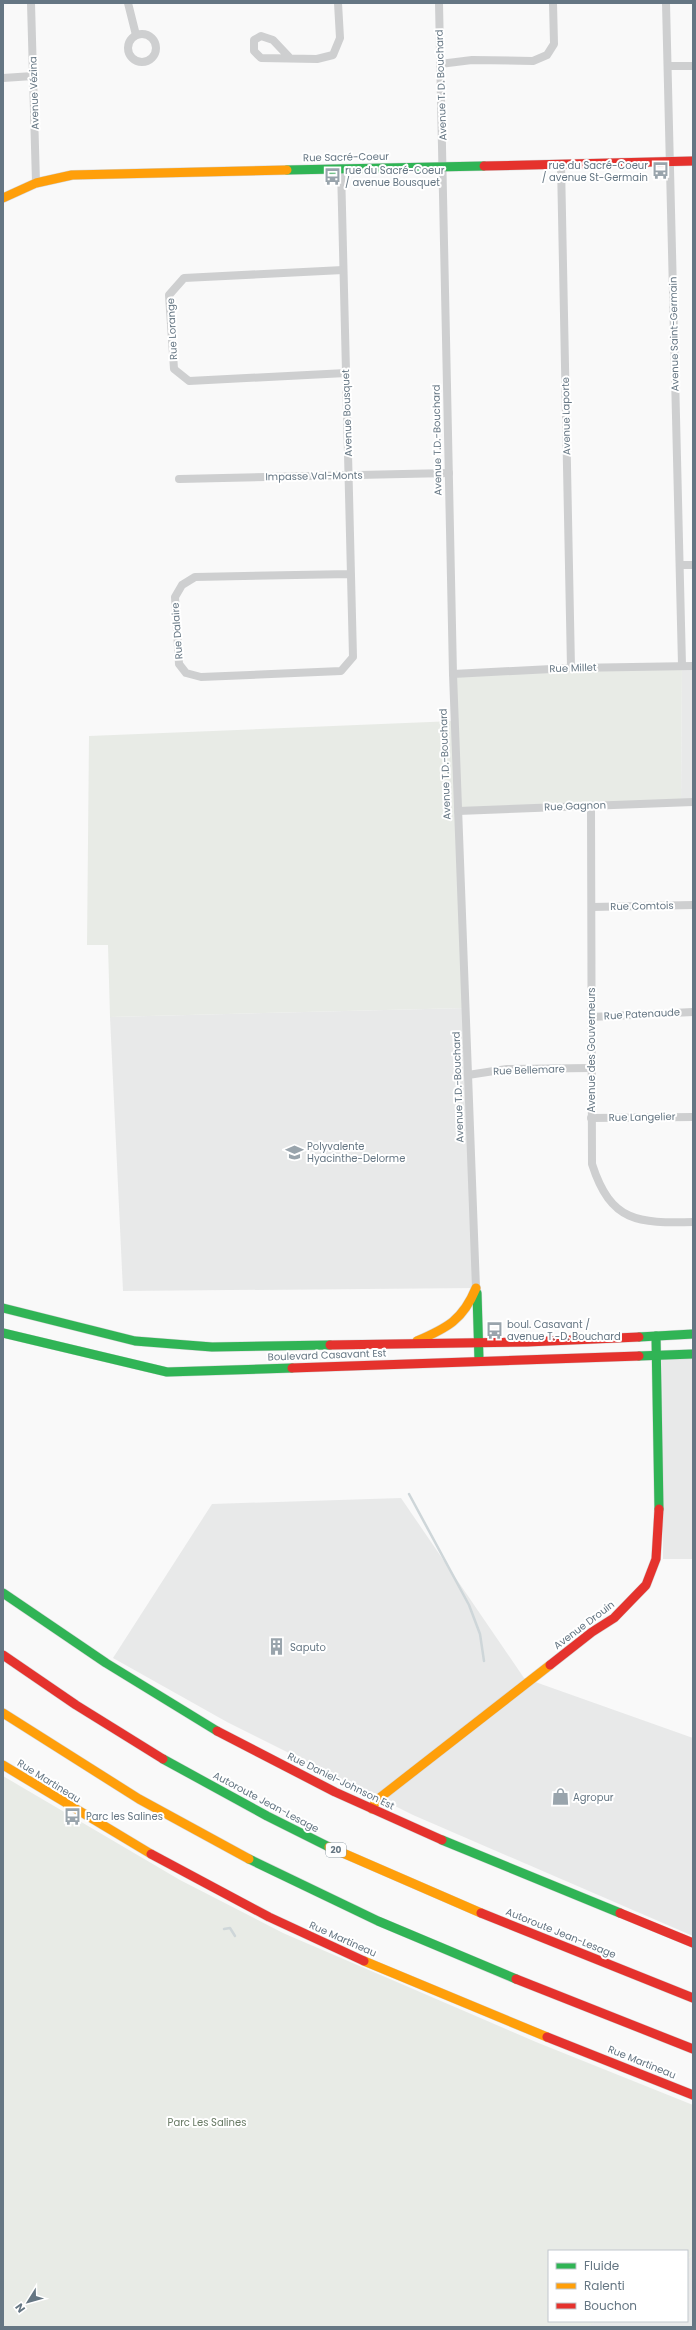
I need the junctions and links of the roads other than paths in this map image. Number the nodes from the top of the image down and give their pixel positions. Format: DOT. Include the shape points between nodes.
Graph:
graph roads {
  1 [pos="31,3"];
  2 [pos="128,3"];
  3 [pos="338,3"];
  4 [pos="438,3"];
  5 [pos="553,3"];
  6 [pos="666,3"];
  7 [pos="136,35"];
  8 [pos="288,57"];
  9 [pos="440,64"];
  10 [pos="668,66"];
  11 [pos="693,66"];
  12 [pos="33,76"];
  13 [pos="3,78"];
  14 [pos="670,162"];
  15 [pos="693,162"];
  16 [pos="561,164"];
  17 [pos="443,166"];
  18 [pos="341,168"];
  19 [pos="36,183"];
  20 [pos="3,198"];
  21 [pos="343,270"];
  22 [pos="346,373"];
  23 [pos="449,472"];
  24 [pos="349,475"];
  25 [pos="179,479"];
  26 [pos="680,565"];
  27 [pos="693,565"];
  28 [pos="351,574"];
  29 [pos="354,657"];
  30 [pos="682,665"];
  31 [pos="693,666"];
  32 [pos="571,668"];
  33 [pos="453,674"];
  34 [pos="693,802"];
  35 [pos="591,806"];
  36 [pos="458,811"];
  37 [pos="693,905"];
  38 [pos="592,907"];
  39 [pos="693,1012"];
  40 [pos="591,1017"];
  41 [pos="591,1068"];
  42 [pos="468,1075"];
  43 [pos="693,1117"];
  44 [pos="591,1118"];
  45 [pos="693,1222"];
  46 [pos="476,1288"];
  47 [pos="3,1308"];
  48 [pos="3,1333"];
  49 [pos="693,1334"];
  50 [pos="656,1336"];
  51 [pos="478,1341"];
  52 [pos="412,1344"];
  53 [pos="693,1354"];
  54 [pos="657,1355"];
  55 [pos="479,1360"];
  56 [pos="3,1593"];
  57 [pos="3,1655"];
  58 [pos="3,1713"];
  59 [pos="3,1765"];
  60 [pos="372,1809"];
  61 [pos="693,1943"];
  62 [pos="693,1998"];
  63 [pos="693,2049"];
  64 [pos="693,2095"];
  1 -- 12 [label="street, Avenue Vézina"];
  2 -- 7 [label="street"];
  3 -- 8 [label="street" via="340,38 333,55 317,59"];
  4 -- 9 [label="street, Avenue T. D. Bouchard"];
  5 -- 9 [label="street" via="554,44 547,55 533,61 472,60"];
  6 -- 10 [label="street, Avenue Saint-Germain"];
  9 -- 17 [label="street, Avenue T. D. Bouchard"];
  10 -- 11 [label="street"];
  10 -- 14 [label="street, Avenue Saint-Germain"];
  12 -- 13 [label="street"];
  12 -- 19 [label="street, Avenue Vézina"];
  14 -- 15 [label="main road, Rue Sacré-Coeur"];
  14 -- 16 [label="main road, Rue Sacré-Coeur"];
  14 -- 26 [label="street, Avenue Saint-Germain"];
  16 -- 17 [label="main road, Rue Sacré-Coeur"];
  16 -- 32 [label="street, Avenue Laporte"];
  17 -- 18 [label="main road, Rue Sacré-Coeur"];
  17 -- 23 [label="street, Avenue T.D.-Bouchard"];
  18 -- 19 [label="main road, Rue Sacré-Coeur" via="72,175"];
  18 -- 21 [label="street, Avenue Bousquet"];
  19 -- 20 [label="main road, Rue Sacré-Coeur"];
  21 -- 22 [label="street, Avenue Bousquet"];
  21 -- 22 [label="street, Rue Lorange" via="184,278 169,295 174,369 189,381"];
  22 -- 24 [label="street, Avenue Bousquet"];
  23 -- 24 [label="street, Impasse Val-Monts"];
  23 -- 33 [label="street, Avenue T.D.-Bouchard"];
  24 -- 25 [label="street, Impasse Val-Monts"];
  24 -- 28 [label="street, Avenue Bousquet"];
  26 -- 27 [label="street"];
  26 -- 30 [label="street, Avenue Saint-Germain"];
  28 -- 29 [label="street, Avenue Bousquet"];
  28 -- 29 [label="street, Rue Dalaire" via="195,577 182,585 175,597 179,664 186,673 201,677 342,671"];
  30 -- 31 [label="street, Rue Millet"];
  30 -- 32 [label="street, Rue Millet"];
  32 -- 33 [label="street, Rue Millet"];
  33 -- 36 [label="street, Avenue T.D.-Bouchard"];
  34 -- 35 [label="street, Rue Gagnon"];
  35 -- 36 [label="street, Rue Gagnon"];
  35 -- 38 [label="street, Avenue des Gouverneurs"];
  36 -- 42 [label="street, Avenue T.D.-Bouchard"];
  37 -- 38 [label="street, Rue Comtois"];
  38 -- 40 [label="street, Avenue des Gouverneurs"];
  39 -- 40 [label="street, Rue Patenaude"];
  40 -- 41 [label="street, Avenue des Gouverneurs"];
  41 -- 42 [label="street, Rue Bellemare" via="507,1069"];
  41 -- 44 [label="street, Avenue des Gouverneurs"];
  42 -- 46 [label="street, Avenue T.D.-Bouchard"];
  43 -- 44 [label="street, Rue Langelier"];
  44 -- 45 [label="street, Avenue des Gouverneurs" via="592,1164 598,1184 616,1208 633,1219"];
  46 -- 51 [label="main road, Avenue T.D.-Bouchard"];
  46 -- 52 [label="main road" via="466,1310 452,1325"];
  47 -- 52 [label="main road, Boulevard Casavant Est" via="135,1341 212,1347"];
  48 -- 55 [label="main road, Boulevard Casavant Est" via="167,1372"];
  49 -- 50 [label="main road, Boulevard Casavant Est"];
  50 -- 51 [label="main road, Boulevard Casavant Est" via="527,1342"];
  50 -- 54 [label="main road"];
  51 -- 52 [label="main road, Boulevard Casavant Est"];
  51 -- 55 [label="main road, Avenue T.D.-Bouchard"];
  53 -- 54 [label="main road, Boulevard Casavant Est"];
  54 -- 55 [label="main road, Boulevard Casavant Est"];
  54 -- 60 [label="main road, Avenue Drouin" via="659,1527 656,1559 646,1586 614,1618 592,1632 382,1796"];
  56 -- 60 [label="main road, Rue Daniel-Johnson Est" via="175,1706 268,1758"];
  57 -- 62 [label="main road, Autoroute Jean-Lesage / 20" via="152,1752 292,1829 420,1887"];
  58 -- 63 [label="main road" via="143,1801 287,1878 419,1938"];
  59 -- 64 [label="main road, Rue Martineau" via="151,1855 302,1933"];
  60 -- 61 [label="main road, Rue Daniel-Johnson Est"];
}
